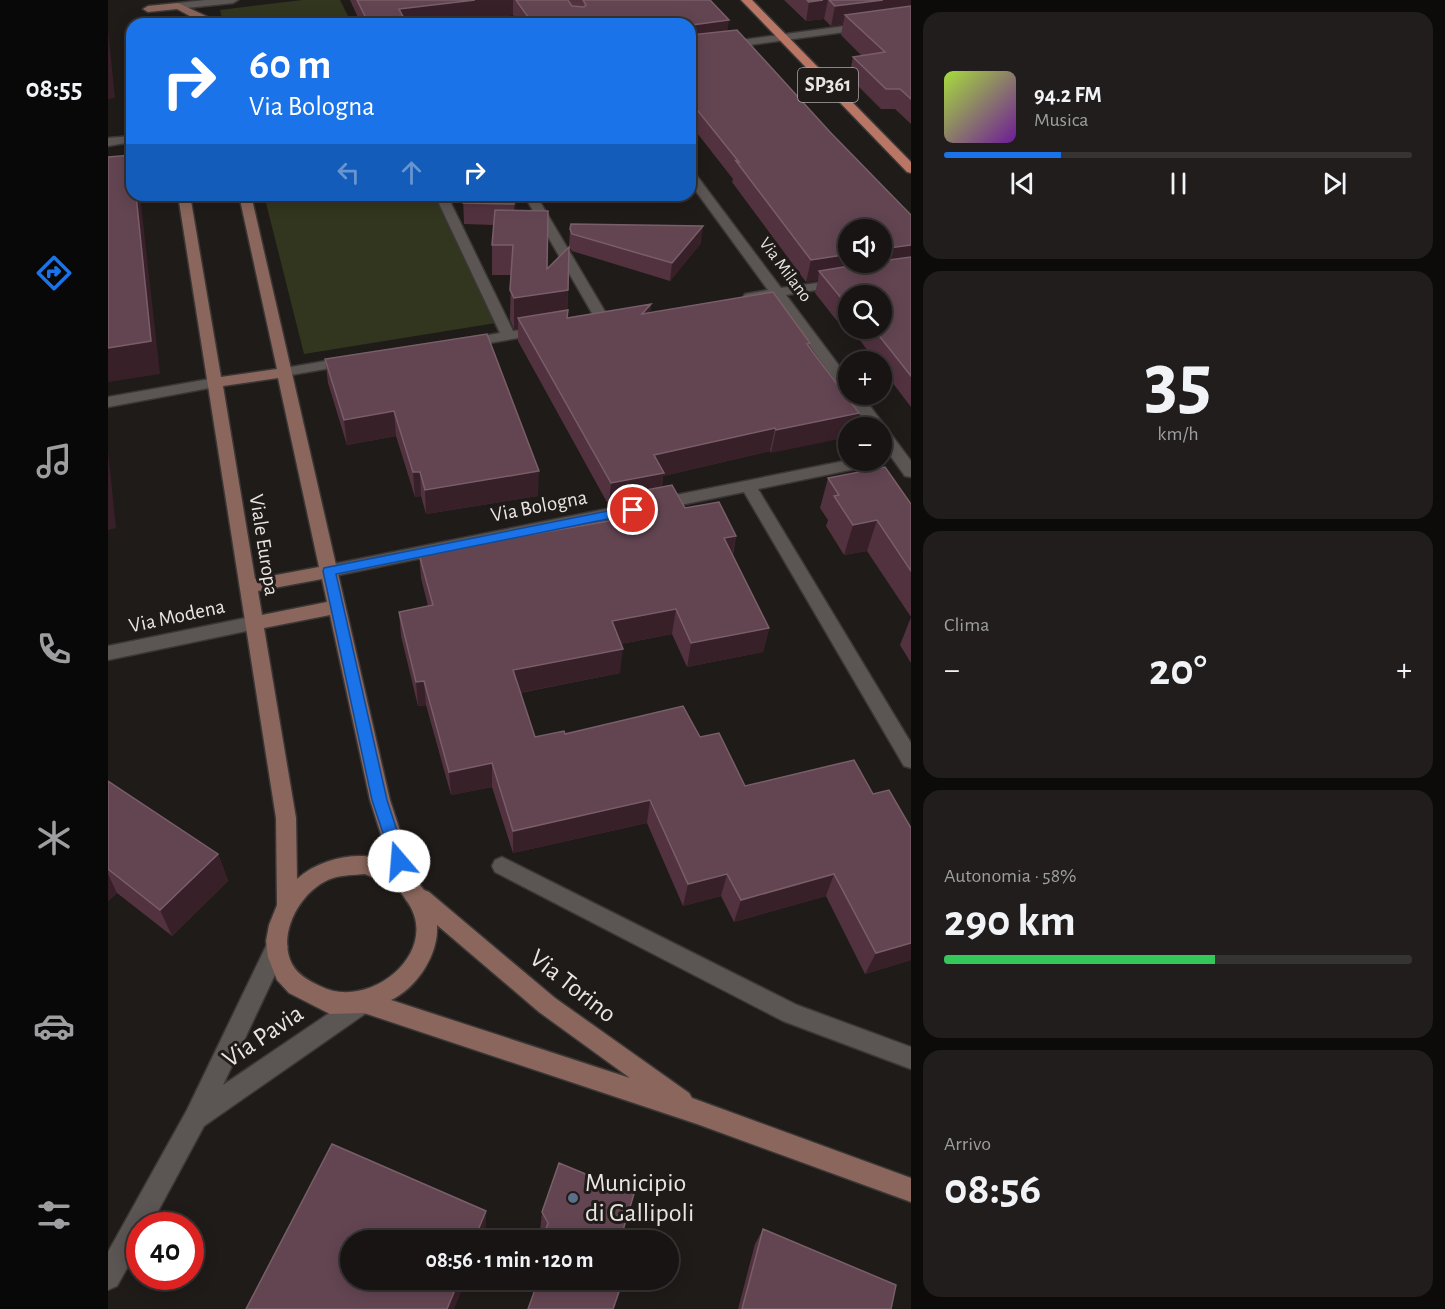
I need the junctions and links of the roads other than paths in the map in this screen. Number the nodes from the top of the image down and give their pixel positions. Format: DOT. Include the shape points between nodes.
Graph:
graph roads {
  1 [pos="137,0"];
  2 [pos="233,0"];
  3 [pos="746,0"];
  4 [pos="178,6"];
  5 [pos="202,18"];
  6 [pos="911,20"];
  7 [pos="782,38"];
  8 [pos="696,49"];
  9 [pos="126,140"];
  10 [pos="108,142"];
  11 [pos="911,169"];
  12 [pos="696,183"];
  13 [pos="185,201"];
  14 [pos="246,201"];
  15 [pos="444,201"];
  16 [pos="534,201"];
  17 [pos="855,280"];
  18 [pos="777,292"];
  19 [pos="731,300"];
  20 [pos="603,320"];
  21 [pos="561,327"];
  22 [pos="508,336"];
  23 [pos="449,345"];
  24 [pos="367,359"];
  25 [pos="285,372"];
  26 [pos="838,374"];
  27 [pos="215,383"];
  28 [pos="108,402"];
  29 [pos="892,447"];
  30 [pos="898,455"];
  31 [pos="892,456"];
  32 [pos="838,468"];
  33 [pos="911,472"];
  34 [pos="749,487"];
  35 [pos="329,571"];
  36 [pos="248,587"];
  37 [pos="337,607"];
  38 [pos="255,623"];
  39 [pos="108,653"];
  40 [pos="911,760"];
  41 [pos="502,866"];
  42 [pos="413,889"];
  43 [pos="287,903"];
  44 [pos="277,947"];
  45 [pos="364,1002"];
  46 [pos="911,1058"];
  47 [pos="697,1112"];
  48 [pos="195,1118"];
  49 [pos="911,1190"];
  50 [pos="108,1277"];
  1 -- 4 [label="street" via="150,13"];
  2 -- 4 [label="street"];
  3 -- 7 [label="main road, SP361"];
  4 -- 5 [label="street"];
  6 -- 7 [label="street"];
  7 -- 8 [label="street"];
  7 -- 11 [label="main road, SP361"];
  9 -- 10 [label="street"];
  12 -- 18 [label="street, Via Milano"];
  13 -- 27 [label="street, Viale Europa"];
  14 -- 25 [label="street"];
  15 -- 22 [label="street"];
  16 -- 20 [label="street"];
  17 -- 18 [label="street"];
  18 -- 19 [label="street"];
  18 -- 26 [label="street, Via Milano"];
  21 -- 22 [label="street"];
  22 -- 23 [label="street"];
  24 -- 25 [label="street"];
  25 -- 27 [label="street"];
  25 -- 35 [label="street"];
  27 -- 28 [label="street"];
  27 -- 36 [label="street, Viale Europa"];
  29 -- 30 [label="street"];
  30 -- 31 [label="street"];
  30 -- 33 [label="street"];
  32 -- 34 [label="street, Via Bologna"];
  34 -- 35 [label="street, Via Bologna"];
  34 -- 40 [label="street"];
  35 -- 36 [label="street, Via Bologna"];
  35 -- 37 [label="street"];
  36 -- 38 [label="street, Viale Europa"];
  37 -- 38 [label="street"];
  37 -- 42 [label="street" via="380,800"];
  38 -- 39 [label="street, Via Modena"];
  38 -- 43 [label="street, Viale Europa" via="286,818"];
  41 -- 46 [label="street" via="791,1013"];
  42 -- 43 [label="street" via="388,871 343,866 312,879"];
  42 -- 45 [label="street" via="427,917 428,938 421,960 407,979 387,994"];
  42 -- 47 [label="street, Via Torino" via="547,1005"];
  43 -- 44 [label="street" via="278,925"];
  44 -- 45 [label="street" via="283,968 296,986 316,998 339,1004"];
  44 -- 48 [label="street, Via Pavia"];
  45 -- 47 [label="street, Via Torino"];
  45 -- 48 [label="street, Via Pavia"];
  47 -- 49 [label="street, Via Torino"];
  48 -- 50 [label="street, Via Pavia"];
}
